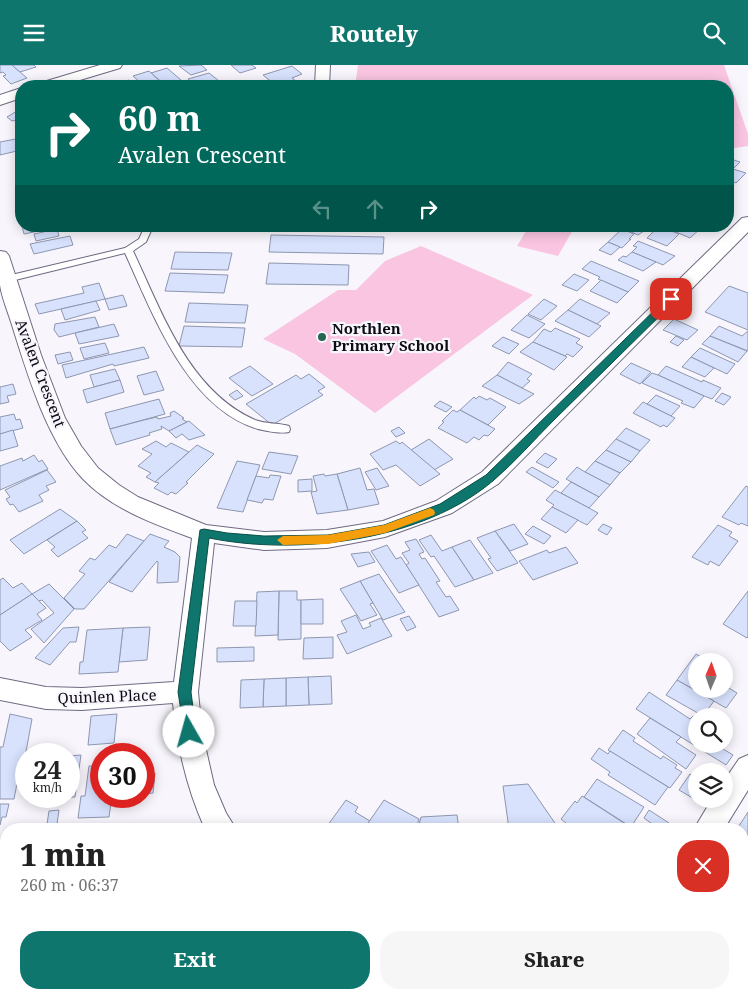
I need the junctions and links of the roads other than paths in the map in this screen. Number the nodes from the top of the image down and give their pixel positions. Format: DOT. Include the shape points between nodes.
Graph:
graph roads {
  1 [pos="115,65"];
  2 [pos="323,65"];
  3 [pos="65,80"];
  4 [pos="322,80"];
  5 [pos="15,95"];
  6 [pos="0,100"];
  7 [pos="748,222"];
  8 [pos="147,232"];
  9 [pos="128,250"];
  10 [pos="0,256"];
  11 [pos="7,279"];
  12 [pos="285,429"];
  13 [pos="204,533"];
  14 [pos="0,689"];
  15 [pos="184,692"];
  16 [pos="748,767"];
  17 [pos="217,823"];
  18 [pos="712,823"];
  1 -- 3 [label="street"];
  2 -- 4 [label="street"];
  5 -- 6 [label="street"];
  7 -- 13 [label="street, Avalen Crescent" via="520,450 490,478 444,507 385,529 328,539 264,541"];
  8 -- 9 [label="lane" via="144,240"];
  9 -- 11 [label="lane"];
  9 -- 12 [label="lane" via="164,330 184,363 211,396 241,418"];
  10 -- 11 [label="street, Avalen Crescent"];
  11 -- 13 [label="street, Avalen Crescent" via="55,418 90,473 130,503"];
  13 -- 15 [label="street"];
  14 -- 15 [label="street, Quinlen Place" via="46,699"];
  15 -- 17 [label="street" via="201,785"];
  16 -- 18 [label="street"];
}
